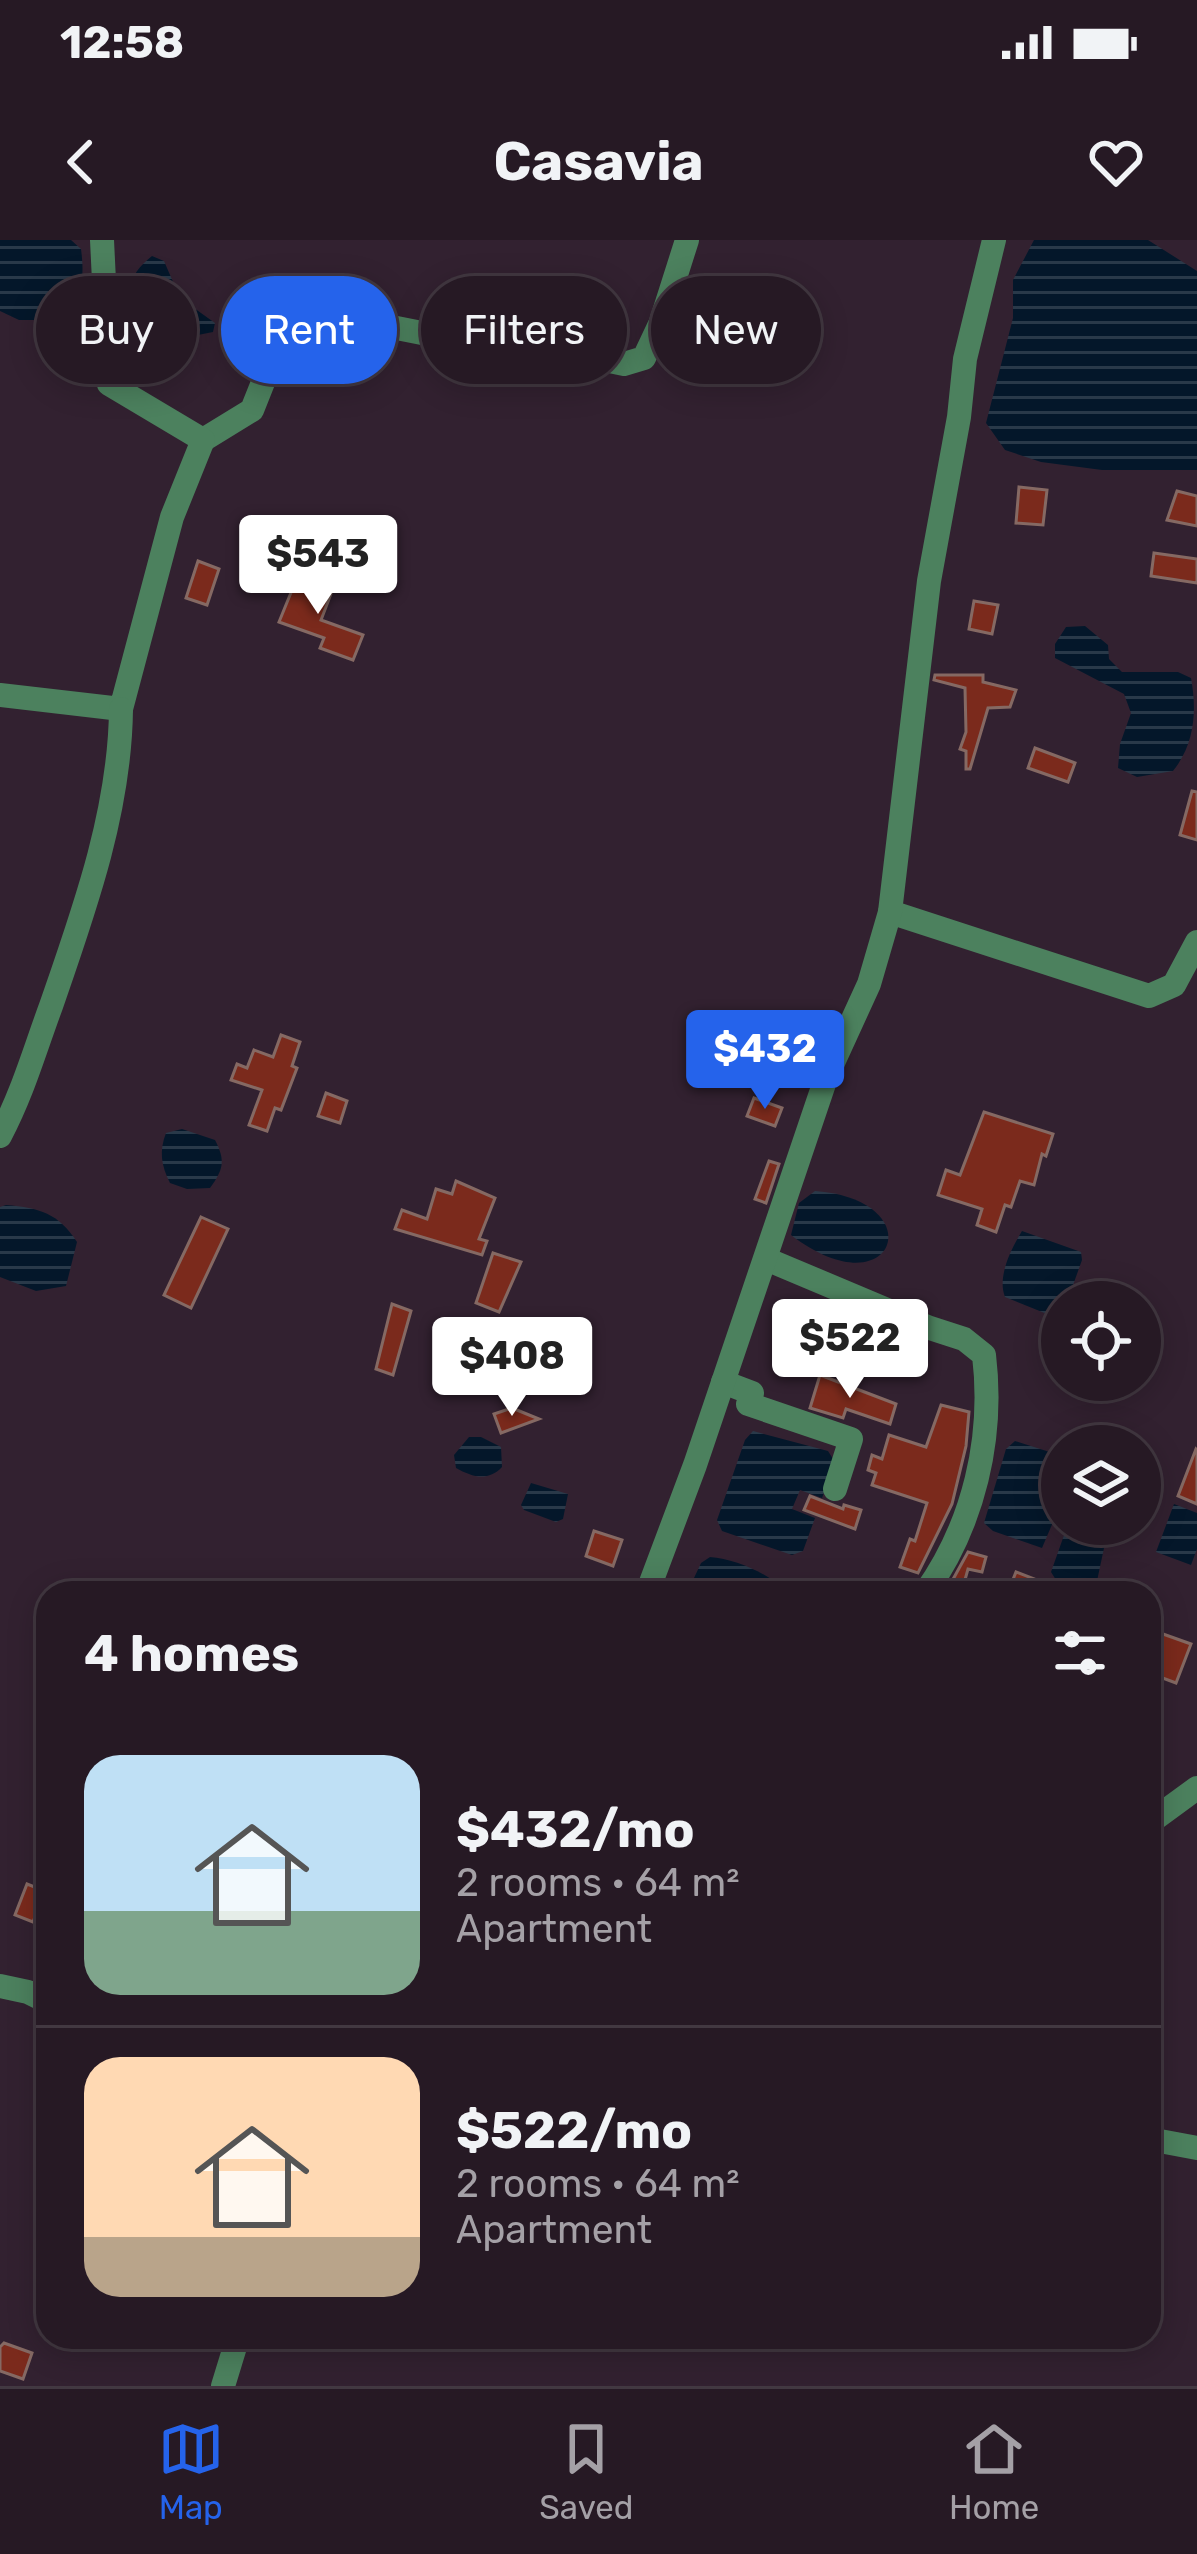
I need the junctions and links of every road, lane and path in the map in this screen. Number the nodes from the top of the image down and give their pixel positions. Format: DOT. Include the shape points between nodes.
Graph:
graph roads {
  1 [pos="102,240"];
  2 [pos="687,240"];
  3 [pos="994,240"];
  4 [pos="203,440"];
  5 [pos="0,695"];
  6 [pos="121,709"];
  7 [pos="890,912"];
  8 [pos="1197,942"];
  9 [pos="0,1136"];
  10 [pos="766,1258"];
  11 [pos="723,1382"];
  12 [pos="835,1489"];
  13 [pos="651,1581"];
  14 [pos="933,1581"];
  15 [pos="1197,1788"];
  16 [pos="1161,1814"];
  17 [pos="0,1986"];
  18 [pos="36,1996"];
  19 [pos="1161,2141"];
  20 [pos="1197,2148"];
  21 [pos="235,2349"];
  22 [pos="224,2386"];
  1 -- 4 [label="street" via="109,384"];
  2 -- 4 [label="street" via="644,358 624,364 309,316 285,327 252,410"];
  3 -- 7 [label="street" via="964,358 929,581"];
  4 -- 6 [label="street" via="172,517"];
  5 -- 6 [label="street"];
  6 -- 9 [label="street" via="121,760 95,871 35,1062"];
  7 -- 8 [label="street" via="1149,996 1174,985"];
  7 -- 10 [label="street"];
  10 -- 11 [label="street"];
  10 -- 14 [label="street" via="964,1339 984,1355 988,1422 970,1506"];
  11 -- 12 [label="street" via="752,1393 748,1404 851,1439"];
  11 -- 13 [label="street"];
  15 -- 16 [label="street"];
  17 -- 18 [label="street"];
  19 -- 20 [label="street"];
  21 -- 22 [label="street"];
}
